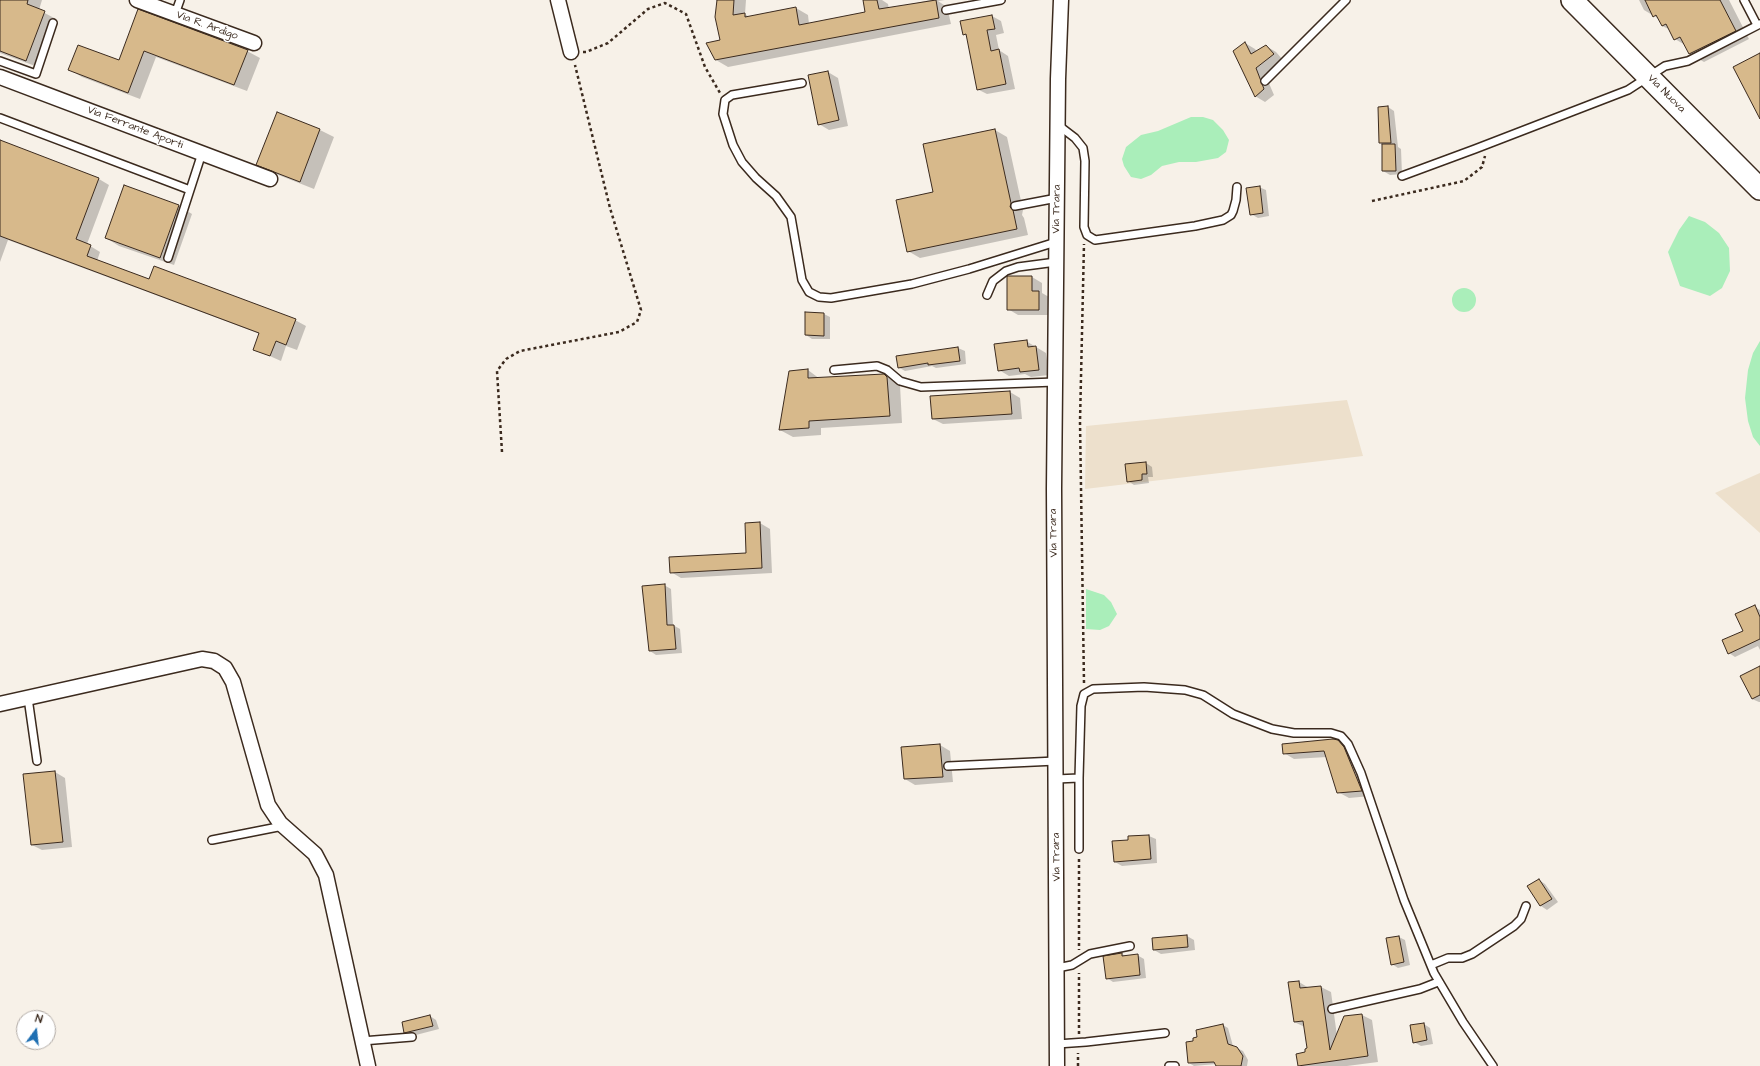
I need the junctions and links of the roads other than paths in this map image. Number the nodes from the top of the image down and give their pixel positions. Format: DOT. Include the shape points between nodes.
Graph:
graph roads {
  1 [pos="180,0"];
  2 [pos="558,0"];
  3 [pos="1001,0"];
  4 [pos="1061,0"];
  5 [pos="1346,0"];
  6 [pos="1744,0"];
  7 [pos="146,2"];
  8 [pos="1579,4"];
  9 [pos="946,10"];
  10 [pos="175,14"];
  11 [pos="53,23"];
  12 [pos="1758,24"];
  13 [pos="254,43"];
  14 [pos="572,52"];
  15 [pos="0,61"];
  16 [pos="1649,76"];
  17 [pos="0,77"];
  18 [pos="1265,81"];
  19 [pos="802,83"];
  20 [pos="0,118"];
  21 [pos="1058,125"];
  22 [pos="202,154"];
  23 [pos="1402,176"];
  24 [pos="270,179"];
  25 [pos="1237,187"];
  26 [pos="1760,189"];
  27 [pos="190,190"];
  28 [pos="1057,198"];
  29 [pos="1015,206"];
  30 [pos="1056,242"];
  31 [pos="168,258"];
  32 [pos="1056,262"];
  33 [pos="987,296"];
  34 [pos="834,370"];
  35 [pos="1055,382"];
  36 [pos="28,698"];
  37 [pos="0,704"];
  38 [pos="37,761"];
  39 [pos="1056,761"];
  40 [pos="948,766"];
  41 [pos="1079,778"];
  42 [pos="1056,779"];
  43 [pos="284,826"];
  44 [pos="212,840"];
  45 [pos="1079,849"];
  46 [pos="1526,906"];
  47 [pos="1130,946"];
  48 [pos="1431,965"];
  49 [pos="1057,968"];
  50 [pos="1438,982"];
  51 [pos="1332,1009"];
  52 [pos="1165,1033"];
  53 [pos="412,1037"];
  54 [pos="362,1041"];
  55 [pos="1057,1044"];
  56 [pos="368,1066"];
  57 [pos="1057,1066"];
  58 [pos="1169,1066"];
  59 [pos="1175,1066"];
  60 [pos="1493,1066"];
  1 -- 10 [label="lane"];
  2 -- 14 [label="street"];
  3 -- 9 [label="lane"];
  4 -- 21 [label="street, Via Trara"];
  5 -- 18 [label="lane"];
  6 -- 12 [label="lane"];
  7 -- 10 [label="street, Via R. Ardigo"];
  8 -- 16 [label="main road, Via Nuova"];
  10 -- 13 [label="street, Via R. Ardigo"];
  11 -- 15 [label="lane" via="36,74"];
  12 -- 16 [label="lane" via="1688,61 1665,66"];
  16 -- 23 [label="lane" via="1628,90"];
  16 -- 26 [label="main road, Via Nuova"];
  17 -- 22 [label="street, Via Ferrante Aporti"];
  19 -- 30 [label="lane" via="737,93 725,100 723,108 724,122 735,151 746,167 776,196 789,213 802,280 806,289 814,295 831,298 912,284 969,270"];
  20 -- 27 [label="lane"];
  21 -- 25 [label="lane" via="1079,143 1084,155 1084,227 1087,235 1099,240 1227,218 1233,211"];
  21 -- 28 [label="street, Via Trara"];
  22 -- 24 [label="street, Via Ferrante Aporti"];
  22 -- 27 [label="lane"];
  27 -- 31 [label="lane"];
  28 -- 29 [label="lane"];
  28 -- 30 [label="street, Via Trara"];
  30 -- 32 [label="street, Via Trara"];
  32 -- 33 [label="lane" via="1006,271 993,282"];
  32 -- 35 [label="street, Via Trara"];
  34 -- 35 [label="lane" via="877,366 887,370 900,381 921,387"];
  35 -- 39 [label="street, Via Trara"];
  36 -- 37 [label="street"];
  36 -- 38 [label="lane"];
  36 -- 43 [label="street" via="202,659 218,663 231,677 266,801"];
  39 -- 40 [label="lane"];
  39 -- 42 [label="street, Via Trara"];
  41 -- 42 [label="lane"];
  41 -- 45 [label="lane"];
  41 -- 48 [label="lane" via="1081,706 1084,694 1093,689 1158,687 1185,690 1203,695 1234,714 1272,730 1331,733 1341,736 1348,744 1361,773 1404,900"];
  42 -- 49 [label="street, Via Trara"];
  43 -- 44 [label="lane"];
  43 -- 54 [label="street" via="315,854 326,875"];
  46 -- 48 [label="lane" via="1521,919 1514,926 1466,958 1448,958"];
  47 -- 49 [label="lane" via="1090,954 1072,965"];
  48 -- 50 [label="lane"];
  49 -- 55 [label="street, Via Trara"];
  50 -- 51 [label="lane" via="1420,989"];
  50 -- 60 [label="lane"];
  52 -- 55 [label="lane"];
  53 -- 54 [label="lane"];
  54 -- 56 [label="street"];
  55 -- 57 [label="street, Via Trara"];
  58 -- 59 [label="lane"];
}
